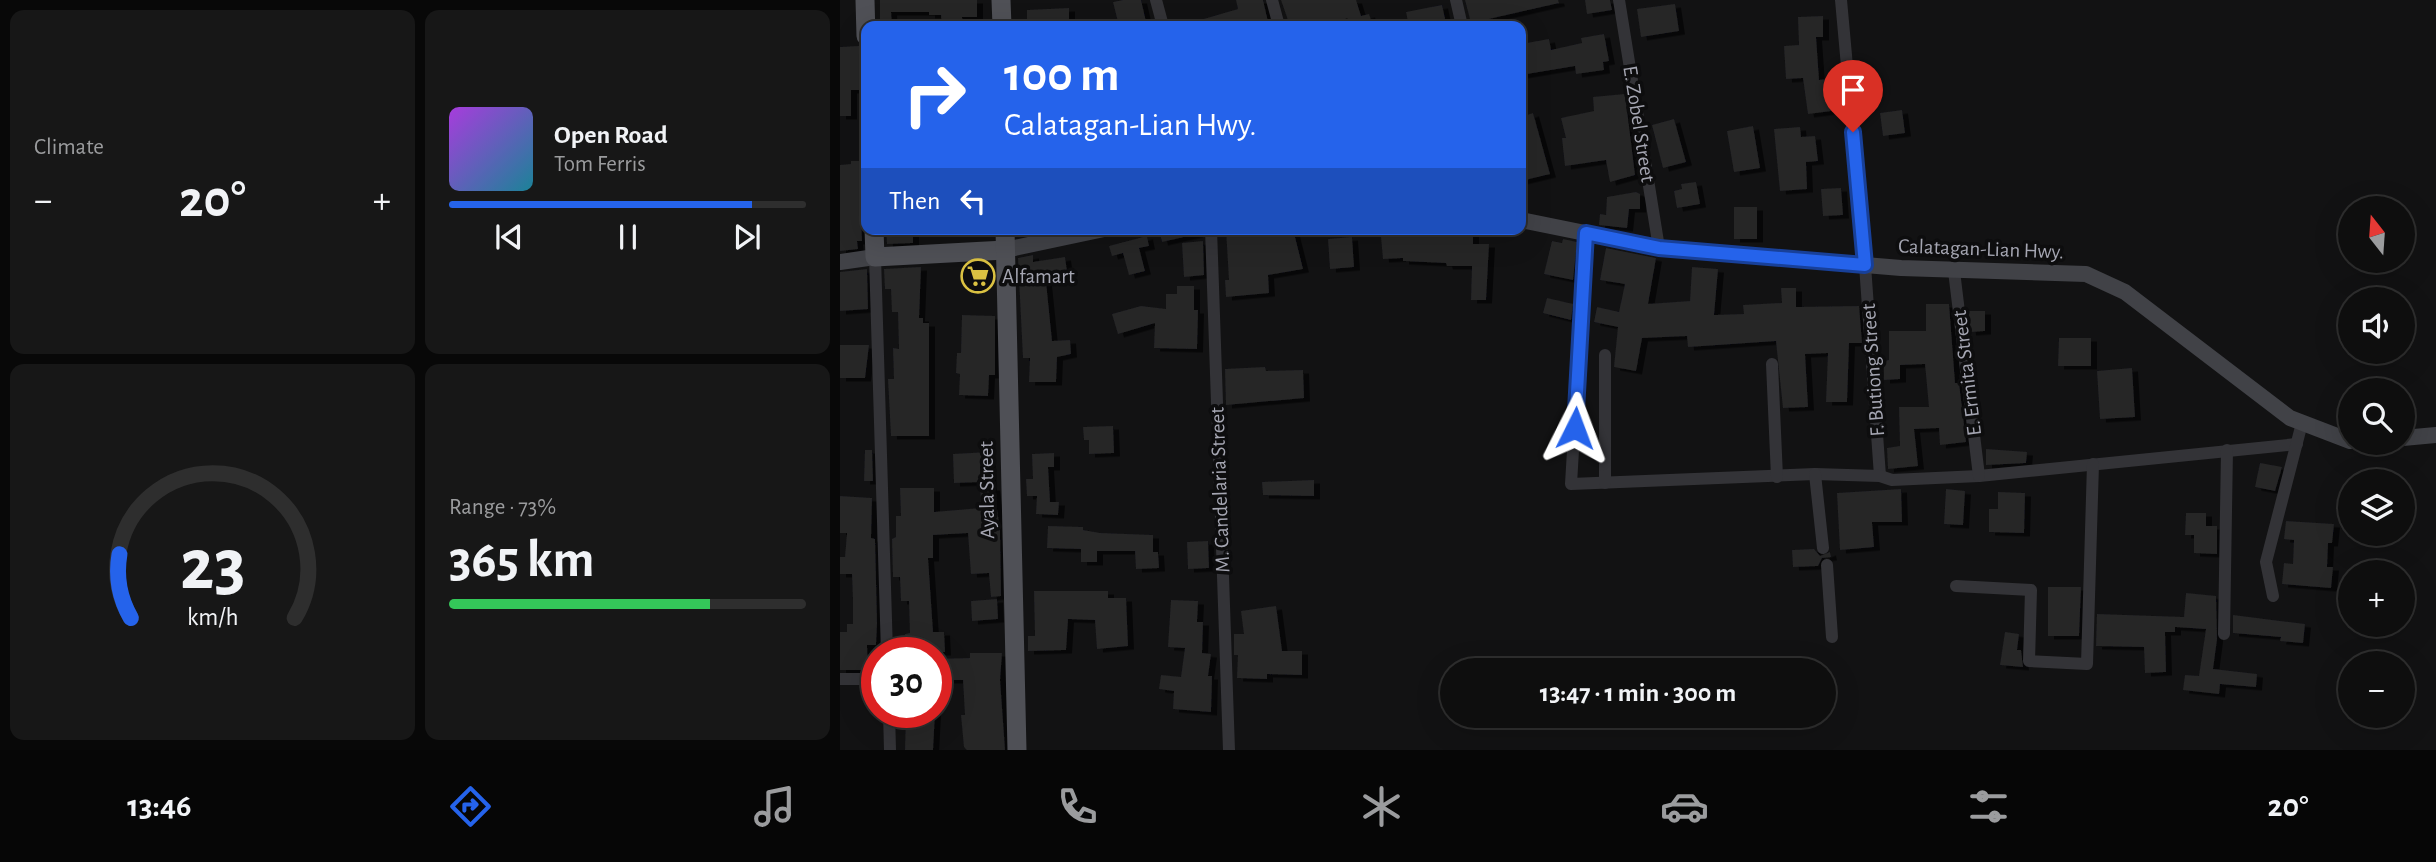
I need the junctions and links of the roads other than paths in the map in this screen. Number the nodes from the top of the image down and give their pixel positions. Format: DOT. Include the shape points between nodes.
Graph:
graph roads {
  1 [pos="865,0"];
  2 [pos="1001,0"];
  3 [pos="1156,0"];
  4 [pos="1272,0"];
  5 [pos="1456,0"];
  6 [pos="1619,0"];
  7 [pos="1841,0"];
  8 [pos="866,21"];
  9 [pos="1002,21"];
  10 [pos="1162,21"];
  11 [pos="1278,21"];
  12 [pos="1461,21"];
  13 [pos="1526,221"];
  14 [pos="1586,233"];
  15 [pos="874,235"];
  16 [pos="1005,235"];
  17 [pos="1076,235"];
  18 [pos="1211,235"];
  19 [pos="1659,248"];
  20 [pos="1005,250"];
  21 [pos="876,257"];
  22 [pos="840,262"];
  23 [pos="1865,265"];
  24 [pos="1954,271"];
  25 [pos="1605,355"];
  26 [pos="1772,364"];
  27 [pos="2302,423"];
  28 [pos="2436,435"];
  29 [pos="2338,436"];
  30 [pos="2415,437"];
  31 [pos="2297,444"];
  32 [pos="2227,450"];
  33 [pos="2093,464"];
  34 [pos="1815,474"];
  35 [pos="1880,476"];
  36 [pos="1979,476"];
  37 [pos="1777,477"];
  38 [pos="1605,483"];
  39 [pos="1823,548"];
  40 [pos="1827,565"];
  41 [pos="1956,586"];
  42 [pos="2273,596"];
  43 [pos="2224,634"];
  44 [pos="887,637"];
  45 [pos="1832,637"];
  46 [pos="840,679"];
  47 [pos="861,679"];
  48 [pos="889,728"];
  49 [pos="890,750"];
  50 [pos="1017,750"];
  51 [pos="1229,750"];
  1 -- 8 [label="main road"];
  2 -- 9 [label="main road"];
  3 -- 10 [label="street"];
  4 -- 11 [label="street"];
  5 -- 12 [label="street"];
  6 -- 19 [label="street, E. Zobel Street"];
  7 -- 23 [label="street, F. Butiong Street"];
  13 -- 14 [label="main road, Calatagan-Lian Hwy."];
  14 -- 19 [label="main road, Calatagan-Lian Hwy."];
  14 -- 38 [label="street" via="1571,484"];
  15 -- 21 [label="main road"];
  16 -- 20 [label="main road, Ayala Street"];
  17 -- 20 [label="main road"];
  18 -- 51 [label="street, M. Candelaria Street"];
  19 -- 23 [label="main road, Calatagan-Lian Hwy."];
  20 -- 21 [label="main road"];
  20 -- 50 [label="main road, Ayala Street"];
  21 -- 22 [label="main road"];
  21 -- 44 [label="street"];
  23 -- 24 [label="main road, Calatagan-Lian Hwy."];
  23 -- 35 [label="street, F. Butiong Street"];
  24 -- 27 [label="main road, Calatagan-Lian Hwy." via="2086,274 2125,292"];
  24 -- 36 [label="street, E. Ermita Street"];
  25 -- 38 [label="street"];
  26 -- 37 [label="street"];
  27 -- 29 [label="main road, Calatagan-Lian Hwy."];
  27 -- 31 [label="street"];
  28 -- 30 [label="main road"];
  31 -- 32 [label="street"];
  31 -- 42 [label="street" via="2266,562"];
  32 -- 33 [label="street"];
  32 -- 43 [label="street"];
  33 -- 36 [label="street"];
  33 -- 41 [label="street" via="2087,664 2029,661 2031,590"];
  34 -- 35 [label="street"];
  34 -- 37 [label="street"];
  34 -- 39 [label="street"];
  35 -- 36 [label="street" via="1892,480"];
  37 -- 38 [label="street"];
  40 -- 45 [label="street"];
  46 -- 47 [label="street"];
  48 -- 49 [label="street"];
}
